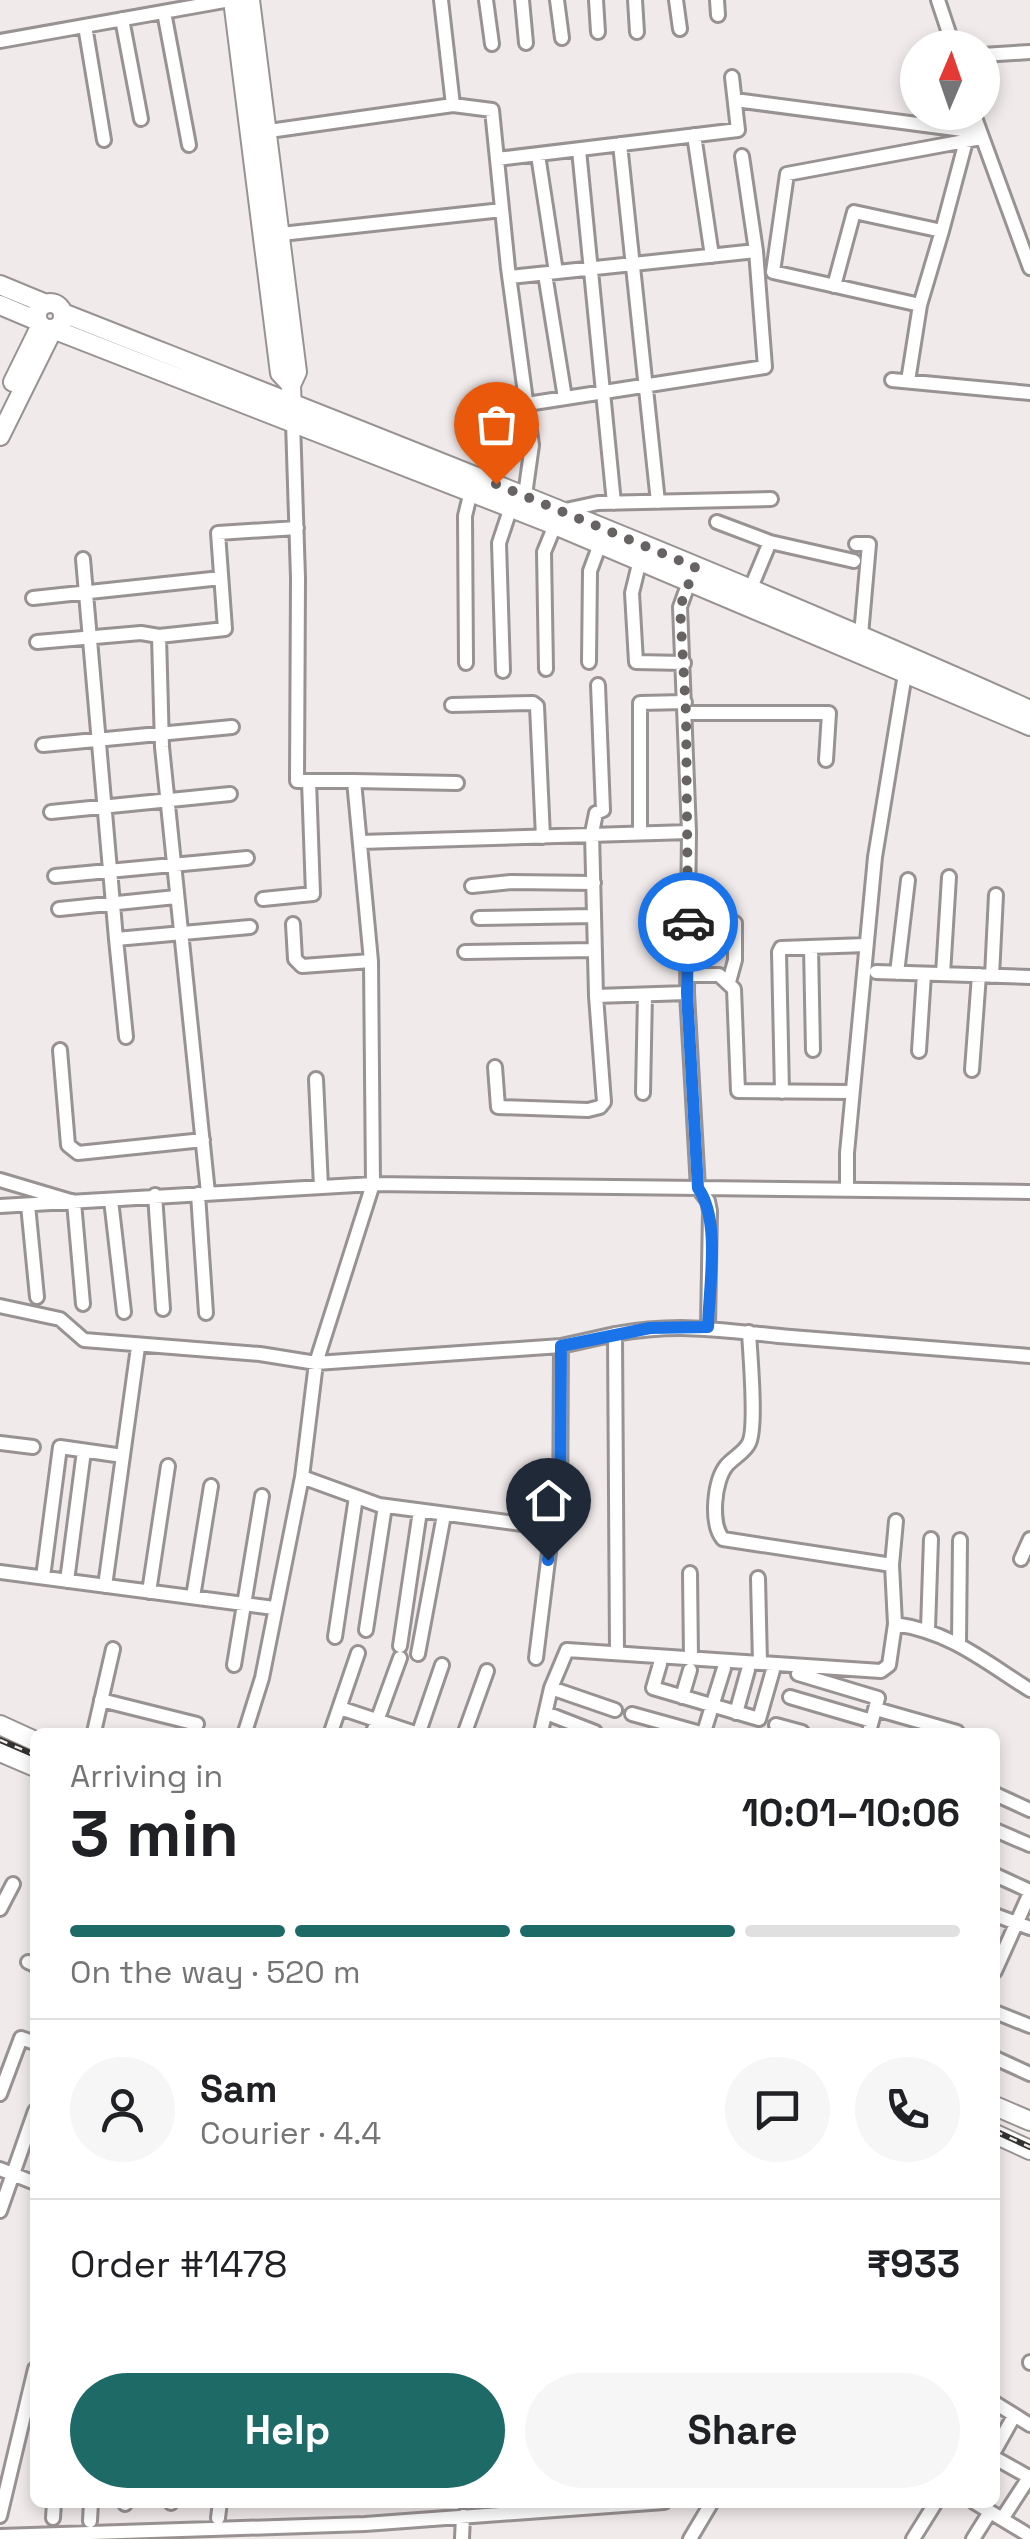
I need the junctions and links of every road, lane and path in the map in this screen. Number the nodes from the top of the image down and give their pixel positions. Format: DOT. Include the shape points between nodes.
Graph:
graph roads {
  1 [pos="231,0"];
  2 [pos="250,0"];
  3 [pos="441,0"];
  4 [pos="486,0"];
  5 [pos="522,0"];
  6 [pos="557,0"];
  7 [pos="596,0"];
  8 [pos="635,0"];
  9 [pos="676,0"];
  10 [pos="717,0"];
  11 [pos="938,0"];
  12 [pos="164,12"];
  13 [pos="718,15"];
  14 [pos="122,19"];
  15 [pos="85,26"];
  16 [pos="680,29"];
  17 [pos="948,30"];
  18 [pos="598,32"];
  19 [pos="637,32"];
  20 [pos="562,38"];
  21 [pos="0,41"];
  22 [pos="492,44"];
  23 [pos="526,44"];
  24 [pos="1030,52"];
  25 [pos="1000,54"];
  26 [pos="732,78"];
  27 [pos="735,100"];
  28 [pos="453,105"];
  29 [pos="141,119"];
  30 [pos="974,130"];
  31 [pos="260,132"];
  32 [pos="694,135"];
  33 [pos="975,137"];
  34 [pos="104,140"];
  35 [pos="620,144"];
  36 [pos="188,145"];
  37 [pos="579,150"];
  38 [pos="538,155"];
  39 [pos="742,156"];
  40 [pos="497,160"];
  41 [pos="502,210"];
  42 [pos="942,231"];
  43 [pos="273,235"];
  44 [pos="756,251"];
  45 [pos="712,256"];
  46 [pos="632,266"];
  47 [pos="1030,268"];
  48 [pos="589,270"];
  49 [pos="551,273"];
  50 [pos="510,278"];
  51 [pos="0,285"];
  52 [pos="834,286"];
  53 [pos="0,305"];
  54 [pos="920,305"];
  55 [pos="44,320"];
  56 [pos="892,380"];
  57 [pos="908,381"];
  58 [pos="648,386"];
  59 [pos="603,393"];
  60 [pos="1030,393"];
  61 [pos="565,398"];
  62 [pos="292,403"];
  63 [pos="527,404"];
  64 [pos="0,410"];
  65 [pos="0,436"];
  66 [pos="471,491"];
  67 [pos="771,499"];
  68 [pos="518,501"];
  69 [pos="658,502"];
  70 [pos="614,503"];
  71 [pos="558,518"];
  72 [pos="716,522"];
  73 [pos="297,528"];
  74 [pos="770,542"];
  75 [pos="600,544"];
  76 [pos="856,544"];
  77 [pos="83,560"];
  78 [pos="640,560"];
  79 [pos="854,562"];
  80 [pos="692,573"];
  81 [pos="221,578"];
  82 [pos="750,590"];
  83 [pos="86,594"];
  84 [pos="33,598"];
  85 [pos="860,635"];
  86 [pos="158,636"];
  87 [pos="90,637"];
  88 [pos="37,642"];
  89 [pos="590,662"];
  90 [pos="466,663"];
  91 [pos="684,663"];
  92 [pos="908,664"];
  93 [pos="546,668"];
  94 [pos="503,670"];
  95 [pos="598,685"];
  96 [pos="452,706"];
  97 [pos="686,708"];
  98 [pos="1030,710"];
  99 [pos="1030,726"];
  100 [pos="232,727"];
  101 [pos="162,733"];
  102 [pos="98,740"];
  103 [pos="43,745"];
  104 [pos="826,760"];
  105 [pos="308,781"];
  106 [pos="354,782"];
  107 [pos="457,783"];
  108 [pos="230,794"];
  109 [pos="168,799"];
  110 [pos="104,806"];
  111 [pos="51,812"];
  112 [pos="640,832"];
  113 [pos="689,832"];
  114 [pos="592,834"];
  115 [pos="543,837"];
  116 [pos="360,842"];
  117 [pos="247,858"];
  118 [pos="174,864"];
  119 [pos="111,870"];
  120 [pos="54,876"];
  121 [pos="948,877"];
  122 [pos="908,880"];
  123 [pos="594,883"];
  124 [pos="472,886"];
  125 [pos="996,896"];
  126 [pos="176,897"];
  127 [pos="264,898"];
  128 [pos="114,903"];
  129 [pos="58,909"];
  130 [pos="594,916"];
  131 [pos="480,918"];
  132 [pos="735,922"];
  133 [pos="293,924"];
  134 [pos="250,926"];
  135 [pos="180,932"];
  136 [pos="116,938"];
  137 [pos="866,945"];
  138 [pos="811,947"];
  139 [pos="595,950"];
  140 [pos="465,952"];
  141 [pos="370,961"];
  142 [pos="876,972"];
  143 [pos="897,973"];
  144 [pos="924,974"];
  145 [pos="944,974"];
  146 [pos="688,975"];
  147 [pos="985,976"];
  148 [pos="1030,977"];
  149 [pos="729,982"];
  150 [pos="687,993"];
  151 [pos="644,994"];
  152 [pos="596,996"];
  153 [pos="126,1038"];
  154 [pos="60,1050"];
  155 [pos="813,1050"];
  156 [pos="920,1050"];
  157 [pos="495,1067"];
  158 [pos="972,1070"];
  159 [pos="316,1078"];
  160 [pos="782,1092"];
  161 [pos="852,1092"];
  162 [pos="643,1093"];
  163 [pos="203,1140"];
  164 [pos="0,1180"];
  165 [pos="373,1184"];
  166 [pos="321,1187"];
  167 [pos="698,1188"];
  168 [pos="847,1190"];
  169 [pos="1030,1192"];
  170 [pos="203,1194"];
  171 [pos="155,1195"];
  172 [pos="112,1200"];
  173 [pos="74,1202"];
  174 [pos="28,1205"];
  175 [pos="0,1206"];
  176 [pos="36,1298"];
  177 [pos="83,1304"];
  178 [pos="0,1306"];
  179 [pos="163,1309"];
  180 [pos="124,1312"];
  181 [pos="206,1313"];
  182 [pos="708,1327"];
  183 [pos="750,1332"];
  184 [pos="615,1334"];
  185 [pos="138,1346"];
  186 [pos="561,1346"];
  187 [pos="1030,1356"];
  188 [pos="316,1363"];
  189 [pos="0,1443"];
  190 [pos="33,1447"];
  191 [pos="84,1451"];
  192 [pos="122,1456"];
  193 [pos="168,1466"];
  194 [pos="302,1477"];
  195 [pos="211,1486"];
  196 [pos="262,1496"];
  197 [pos="356,1497"];
  198 [pos="385,1506"];
  199 [pos="420,1512"];
  200 [pos="444,1515"];
  201 [pos="896,1521"];
  202 [pos="552,1528"];
  203 [pos="931,1539"];
  204 [pos="960,1540"];
  205 [pos="1030,1540"];
  206 [pos="1021,1560"];
  207 [pos="892,1566"];
  208 [pos="0,1572"];
  209 [pos="690,1573"];
  210 [pos="43,1578"];
  211 [pos="758,1578"];
  212 [pos="67,1581"];
  213 [pos="105,1586"];
  214 [pos="149,1592"];
  215 [pos="193,1598"];
  216 [pos="244,1605"];
  217 [pos="274,1608"];
  218 [pos="895,1624"];
  219 [pos="928,1629"];
  220 [pos="366,1630"];
  221 [pos="335,1637"];
  222 [pos="959,1644"];
  223 [pos="113,1649"];
  224 [pos="616,1652"];
  225 [pos="358,1653"];
  226 [pos="418,1654"];
  227 [pos="536,1658"];
  228 [pos="660,1664"];
  229 [pos="690,1664"];
  230 [pos="234,1665"];
  231 [pos="442,1665"];
  232 [pos="724,1668"];
  233 [pos="760,1668"];
  234 [pos="488,1671"];
  235 [pos="798,1674"];
  236 [pos="551,1688"];
  237 [pos="1030,1690"];
  238 [pos="682,1697"];
  239 [pos="790,1698"];
  240 [pos="101,1700"];
  241 [pos="712,1706"];
  242 [pos="340,1708"];
  243 [pos="615,1710"];
  244 [pos="546,1713"];
  245 [pos="736,1713"];
  246 [pos="632,1714"];
  247 [pos="872,1721"];
  248 [pos="197,1724"];
  249 [pos="776,1725"];
  250 [pos="375,1727"];
  251 [pos="8,1728"];
  252 [pos="95,1728"];
  253 [pos="246,1728"];
  254 [pos="332,1728"];
  255 [pos="417,1728"];
  256 [pos="467,1728"];
  257 [pos="541,1728"];
  258 [pos="585,1728"];
  259 [pos="686,1728"];
  260 [pos="703,1728"];
  261 [pos="787,1728"];
  262 [pos="926,1728"];
  263 [pos="2,1757"];
  264 [pos="30,1765"];
  265 [pos="1000,1796"];
  266 [pos="1030,1810"];
  267 [pos="1000,1832"];
  268 [pos="1030,1845"];
  269 [pos="1000,1877"];
  270 [pos="13,1884"];
  271 [pos="1030,1892"];
  272 [pos="0,1908"];
  273 [pos="1000,1917"];
  274 [pos="1024,1926"];
  275 [pos="1000,1964"];
  276 [pos="1000,2014"];
  277 [pos="1030,2026"];
  278 [pos="30,2041"];
  279 [pos="1000,2060"];
  280 [pos="1030,2074"];
  281 [pos="0,2094"];
  282 [pos="1000,2108"];
  283 [pos="30,2121"];
  284 [pos="1030,2121"];
  285 [pos="1000,2136"];
  286 [pos="1030,2150"];
  287 [pos="6,2172"];
  288 [pos="30,2180"];
  289 [pos="0,2212"];
  290 [pos="1000,2406"];
  291 [pos="30,2413"];
  292 [pos="1014,2416"];
  293 [pos="1030,2426"];
  294 [pos="1000,2444"];
  295 [pos="1000,2457"];
  296 [pos="1030,2476"];
  297 [pos="53,2508"];
  298 [pos="219,2508"];
  299 [pos="523,2508"];
  300 [pos="708,2508"];
  301 [pos="932,2508"];
  302 [pos="983,2508"];
  303 [pos="469,2511"];
  304 [pos="0,2516"];
  305 [pos="996,2516"];
  306 [pos="52,2518"];
  307 [pos="218,2518"];
  308 [pos="365,2524"];
  309 [pos="88,2531"];
  310 [pos="327,2532"];
  311 [pos="128,2535"];
  312 [pos="53,2536"];
  313 [pos="1030,2536"];
  314 [pos="6,2537"];
  315 [pos="366,2539"];
  316 [pos="462,2539"];
  317 [pos="690,2539"];
  318 [pos="912,2539"];
  319 [pos="972,2539"];
  1 -- 12 [label="street"];
  1 -- 31 [label="street"];
  2 -- 31 [label="street"];
  3 -- 28 [label="street"];
  4 -- 22 [label="street"];
  5 -- 23 [label="street"];
  6 -- 20 [label="street"];
  7 -- 18 [label="street"];
  8 -- 19 [label="street"];
  9 -- 16 [label="street"];
  10 -- 13 [label="street"];
  11 -- 17 [label="street"];
  12 -- 14 [label="street"];
  12 -- 36 [label="street"];
  14 -- 15 [label="street"];
  14 -- 29 [label="street"];
  15 -- 21 [label="street"];
  15 -- 34 [label="street"];
  24 -- 25 [label="street"];
  26 -- 27 [label="street"];
  27 -- 32 [label="street" via="738,130"];
  27 -- 33 [label="street"];
  28 -- 31 [label="street"];
  28 -- 40 [label="street" via="492,110"];
  30 -- 33 [label="street"];
  31 -- 43 [label="street"];
  32 -- 35 [label="street"];
  32 -- 45 [label="street"];
  33 -- 42 [label="street"];
  33 -- 47 [label="street"];
  33 -- 52 [label="street" via="787,174 773,272"];
  35 -- 37 [label="street"];
  35 -- 46 [label="street"];
  37 -- 38 [label="street"];
  37 -- 48 [label="street"];
  38 -- 40 [label="street"];
  38 -- 49 [label="street"];
  39 -- 44 [label="street"];
  40 -- 41 [label="street"];
  41 -- 43 [label="street"];
  41 -- 50 [label="street"];
  42 -- 52 [label="street" via="854,212"];
  42 -- 54 [label="street"];
  43 -- 62 [label="street" via="297,372"];
  44 -- 45 [label="street"];
  44 -- 58 [label="street" via="766,367"];
  45 -- 46 [label="street"];
  46 -- 48 [label="street"];
  46 -- 58 [label="street"];
  48 -- 49 [label="street"];
  48 -- 59 [label="street"];
  49 -- 50 [label="street"];
  49 -- 61 [label="street"];
  50 -- 63 [label="street"];
  51 -- 55 [label="street"];
  52 -- 54 [label="street"];
  53 -- 55 [label="street"];
  54 -- 57 [label="street"];
  55 -- 62 [label="street"];
  55 -- 62 [label="street" via="60,325 63,312"];
  55 -- 64 [label="street"];
  55 -- 65 [label="street"];
  56 -- 57 [label="street"];
  57 -- 60 [label="street"];
  58 -- 59 [label="street"];
  58 -- 69 [label="street"];
  59 -- 61 [label="street"];
  59 -- 70 [label="street"];
  61 -- 63 [label="street"];
  62 -- 66 [label="street"];
  62 -- 68 [label="street"];
  62 -- 73 [label="street"];
  63 -- 68 [label="street" via="532,445"];
  66 -- 68 [label="street"];
  66 -- 90 [label="street" via="465,516"];
  67 -- 69 [label="street"];
  68 -- 71 [label="street"];
  68 -- 94 [label="street" via="500,543"];
  69 -- 70 [label="street"];
  70 -- 71 [label="street"];
  71 -- 75 [label="street"];
  71 -- 80 [label="street"];
  71 -- 93 [label="street" via="544,552"];
  72 -- 74 [label="street"];
  73 -- 81 [label="street" via="218,533"];
  73 -- 105 [label="street" via="298,781"];
  74 -- 79 [label="street"];
  74 -- 82 [label="street"];
  75 -- 78 [label="street"];
  75 -- 89 [label="street" via="590,571"];
  76 -- 85 [label="street" via="868,544"];
  77 -- 83 [label="street"];
  78 -- 80 [label="street"];
  78 -- 91 [label="street" via="632,593 636,662"];
  80 -- 82 [label="street"];
  80 -- 91 [label="street" via="680,607"];
  80 -- 92 [label="street"];
  81 -- 83 [label="street"];
  81 -- 86 [label="street" via="225,629"];
  82 -- 85 [label="street"];
  83 -- 84 [label="street"];
  83 -- 87 [label="street"];
  85 -- 92 [label="street"];
  86 -- 87 [label="street"];
  86 -- 101 [label="street"];
  87 -- 88 [label="street"];
  87 -- 102 [label="street"];
  91 -- 97 [label="street"];
  92 -- 98 [label="street"];
  92 -- 99 [label="street"];
  92 -- 137 [label="street"];
  95 -- 114 [label="street" via="603,810 596,812"];
  96 -- 115 [label="street" via="538,706"];
  97 -- 104 [label="street" via="829,714"];
  97 -- 112 [label="street" via="640,703"];
  97 -- 113 [label="street"];
  100 -- 101 [label="street"];
  101 -- 102 [label="street"];
  101 -- 109 [label="street"];
  102 -- 103 [label="street"];
  102 -- 110 [label="street"];
  105 -- 106 [label="street"];
  105 -- 127 [label="street" via="313,894"];
  106 -- 107 [label="street"];
  106 -- 116 [label="street"];
  108 -- 109 [label="street"];
  109 -- 110 [label="street"];
  109 -- 118 [label="street"];
  110 -- 111 [label="street"];
  110 -- 119 [label="street"];
  112 -- 113 [label="street"];
  112 -- 114 [label="street"];
  113 -- 146 [label="street"];
  114 -- 115 [label="street"];
  114 -- 123 [label="street"];
  115 -- 116 [label="street"];
  116 -- 141 [label="street"];
  117 -- 118 [label="street"];
  118 -- 119 [label="street"];
  118 -- 126 [label="street"];
  119 -- 120 [label="street"];
  119 -- 128 [label="street"];
  121 -- 145 [label="street"];
  122 -- 143 [label="street"];
  123 -- 124 [label="street"];
  123 -- 130 [label="street"];
  125 -- 147 [label="street"];
  126 -- 128 [label="street"];
  126 -- 135 [label="street"];
  128 -- 129 [label="street"];
  128 -- 136 [label="street"];
  130 -- 131 [label="street"];
  130 -- 139 [label="street"];
  132 -- 149 [label="street"];
  133 -- 141 [label="street" via="295,959 302,966"];
  134 -- 135 [label="street"];
  135 -- 136 [label="street"];
  135 -- 163 [label="street"];
  136 -- 153 [label="street"];
  137 -- 138 [label="street"];
  137 -- 161 [label="street"];
  138 -- 155 [label="street"];
  138 -- 160 [label="street" via="779,952"];
  139 -- 140 [label="street"];
  139 -- 152 [label="street"];
  141 -- 165 [label="street"];
  142 -- 143 [label="street"];
  143 -- 144 [label="street"];
  144 -- 145 [label="street"];
  144 -- 156 [label="street"];
  145 -- 147 [label="street"];
  146 -- 149 [label="street" via="719,975"];
  146 -- 150 [label="street"];
  147 -- 148 [label="street"];
  147 -- 158 [label="street"];
  149 -- 160 [label="street" via="738,1091"];
  150 -- 151 [label="street"];
  150 -- 167 [label="street"];
  151 -- 152 [label="street"];
  151 -- 162 [label="street"];
  152 -- 157 [label="street" via="600,1108 498,1107"];
  154 -- 163 [label="street" via="72,1150"];
  159 -- 166 [label="street"];
  160 -- 161 [label="street"];
  161 -- 168 [label="street"];
  163 -- 170 [label="street"];
  164 -- 173 [label="street"];
  165 -- 166 [label="street"];
  165 -- 167 [label="street"];
  165 -- 188 [label="street"];
  166 -- 170 [label="street"];
  167 -- 168 [label="street"];
  167 -- 182 [label="street" via="710,1212"];
  168 -- 169 [label="street"];
  170 -- 171 [label="street"];
  170 -- 181 [label="street"];
  171 -- 172 [label="street"];
  171 -- 179 [label="street"];
  172 -- 173 [label="street"];
  172 -- 180 [label="street"];
  173 -- 174 [label="street"];
  173 -- 177 [label="street"];
  174 -- 175 [label="street"];
  174 -- 176 [label="street"];
  178 -- 185 [label="street" via="60,1319 84,1340"];
  182 -- 183 [label="street"];
  182 -- 184 [label="street"];
  183 -- 187 [label="street"];
  183 -- 207 [label="street" via="752,1427 749,1444 723,1469 716,1530 724,1539"];
  184 -- 186 [label="street"];
  184 -- 224 [label="street"];
  185 -- 188 [label="street"];
  185 -- 192 [label="street"];
  186 -- 188 [label="street"];
  186 -- 202 [label="street" via="560,1528"];
  188 -- 194 [label="street"];
  189 -- 190 [label="street"];
  191 -- 192 [label="street"];
  191 -- 210 [label="street" via="60,1447"];
  191 -- 212 [label="street"];
  192 -- 213 [label="street"];
  193 -- 214 [label="street"];
  194 -- 197 [label="street"];
  194 -- 217 [label="street"];
  195 -- 215 [label="street"];
  196 -- 216 [label="street"];
  197 -- 198 [label="street"];
  197 -- 221 [label="street"];
  198 -- 199 [label="street"];
  198 -- 220 [label="street"];
  199 -- 200 [label="street"];
  199 -- 250 [label="street" via="400,1652"];
  200 -- 202 [label="street"];
  200 -- 226 [label="street"];
  201 -- 207 [label="street"];
  202 -- 227 [label="street"];
  203 -- 219 [label="street"];
  204 -- 222 [label="street"];
  205 -- 206 [label="street"];
  207 -- 218 [label="street"];
  208 -- 210 [label="street"];
  209 -- 229 [label="street"];
  210 -- 212 [label="street"];
  211 -- 233 [label="street"];
  212 -- 213 [label="street"];
  213 -- 214 [label="street"];
  214 -- 215 [label="street"];
  215 -- 216 [label="street"];
  216 -- 217 [label="street"];
  216 -- 230 [label="street"];
  217 -- 253 [label="street"];
  218 -- 219 [label="street"];
  218 -- 233 [label="street" via="881,1671"];
  219 -- 222 [label="street"];
  222 -- 237 [label="street"];
  223 -- 240 [label="street"];
  224 -- 229 [label="street"];
  224 -- 236 [label="street" via="566,1650"];
  225 -- 242 [label="street"];
  228 -- 238 [label="street" via="652,1688"];
  229 -- 233 [label="street"];
  229 -- 238 [label="street"];
  231 -- 255 [label="street"];
  232 -- 241 [label="street"];
  233 -- 245 [label="street"];
  233 -- 245 [label="street" via="759,1719"];
  234 -- 256 [label="street"];
  235 -- 247 [label="street" via="878,1698"];
  236 -- 243 [label="street"];
  236 -- 244 [label="street"];
  238 -- 241 [label="street"];
  239 -- 247 [label="street"];
  240 -- 248 [label="street"];
  240 -- 252 [label="street"];
  241 -- 245 [label="street"];
  241 -- 260 [label="street"];
  242 -- 250 [label="street"];
  242 -- 254 [label="street"];
  244 -- 257 [label="street"];
  244 -- 258 [label="street"];
  246 -- 259 [label="street"];
  247 -- 262 [label="street"];
  249 -- 261 [label="street"];
  251 -- 263 [label="street"];
  263 -- 264 [label="street"];
  265 -- 266 [label="street"];
  267 -- 268 [label="street"];
  269 -- 271 [label="street"];
  270 -- 272 [label="street"];
  271 -- 274 [label="street"];
  273 -- 274 [label="street"];
  274 -- 275 [label="street"];
  276 -- 277 [label="street"];
  278 -- 281 [label="street" via="21,2038"];
  279 -- 280 [label="street"];
  282 -- 284 [label="street"];
  283 -- 287 [label="street"];
  285 -- 286 [label="street"];
  287 -- 288 [label="street"];
  287 -- 289 [label="street"];
  290 -- 292 [label="street"];
  291 -- 304 [label="street"];
  292 -- 293 [label="street"];
  292 -- 294 [label="street"];
  295 -- 296 [label="street"];
  296 -- 305 [label="street"];
  297 -- 306 [label="street"];
  298 -- 307 [label="street"];
  299 -- 303 [label="street"];
  300 -- 317 [label="street"];
  301 -- 318 [label="street"];
  302 -- 305 [label="street"];
  303 -- 308 [label="street"];
  303 -- 316 [label="street"];
  305 -- 313 [label="street"];
  305 -- 319 [label="street"];
  308 -- 310 [label="street"];
  308 -- 315 [label="street"];
  309 -- 311 [label="street"];
  309 -- 312 [label="street"];
  310 -- 311 [label="street"];
  312 -- 314 [label="street"];
}
